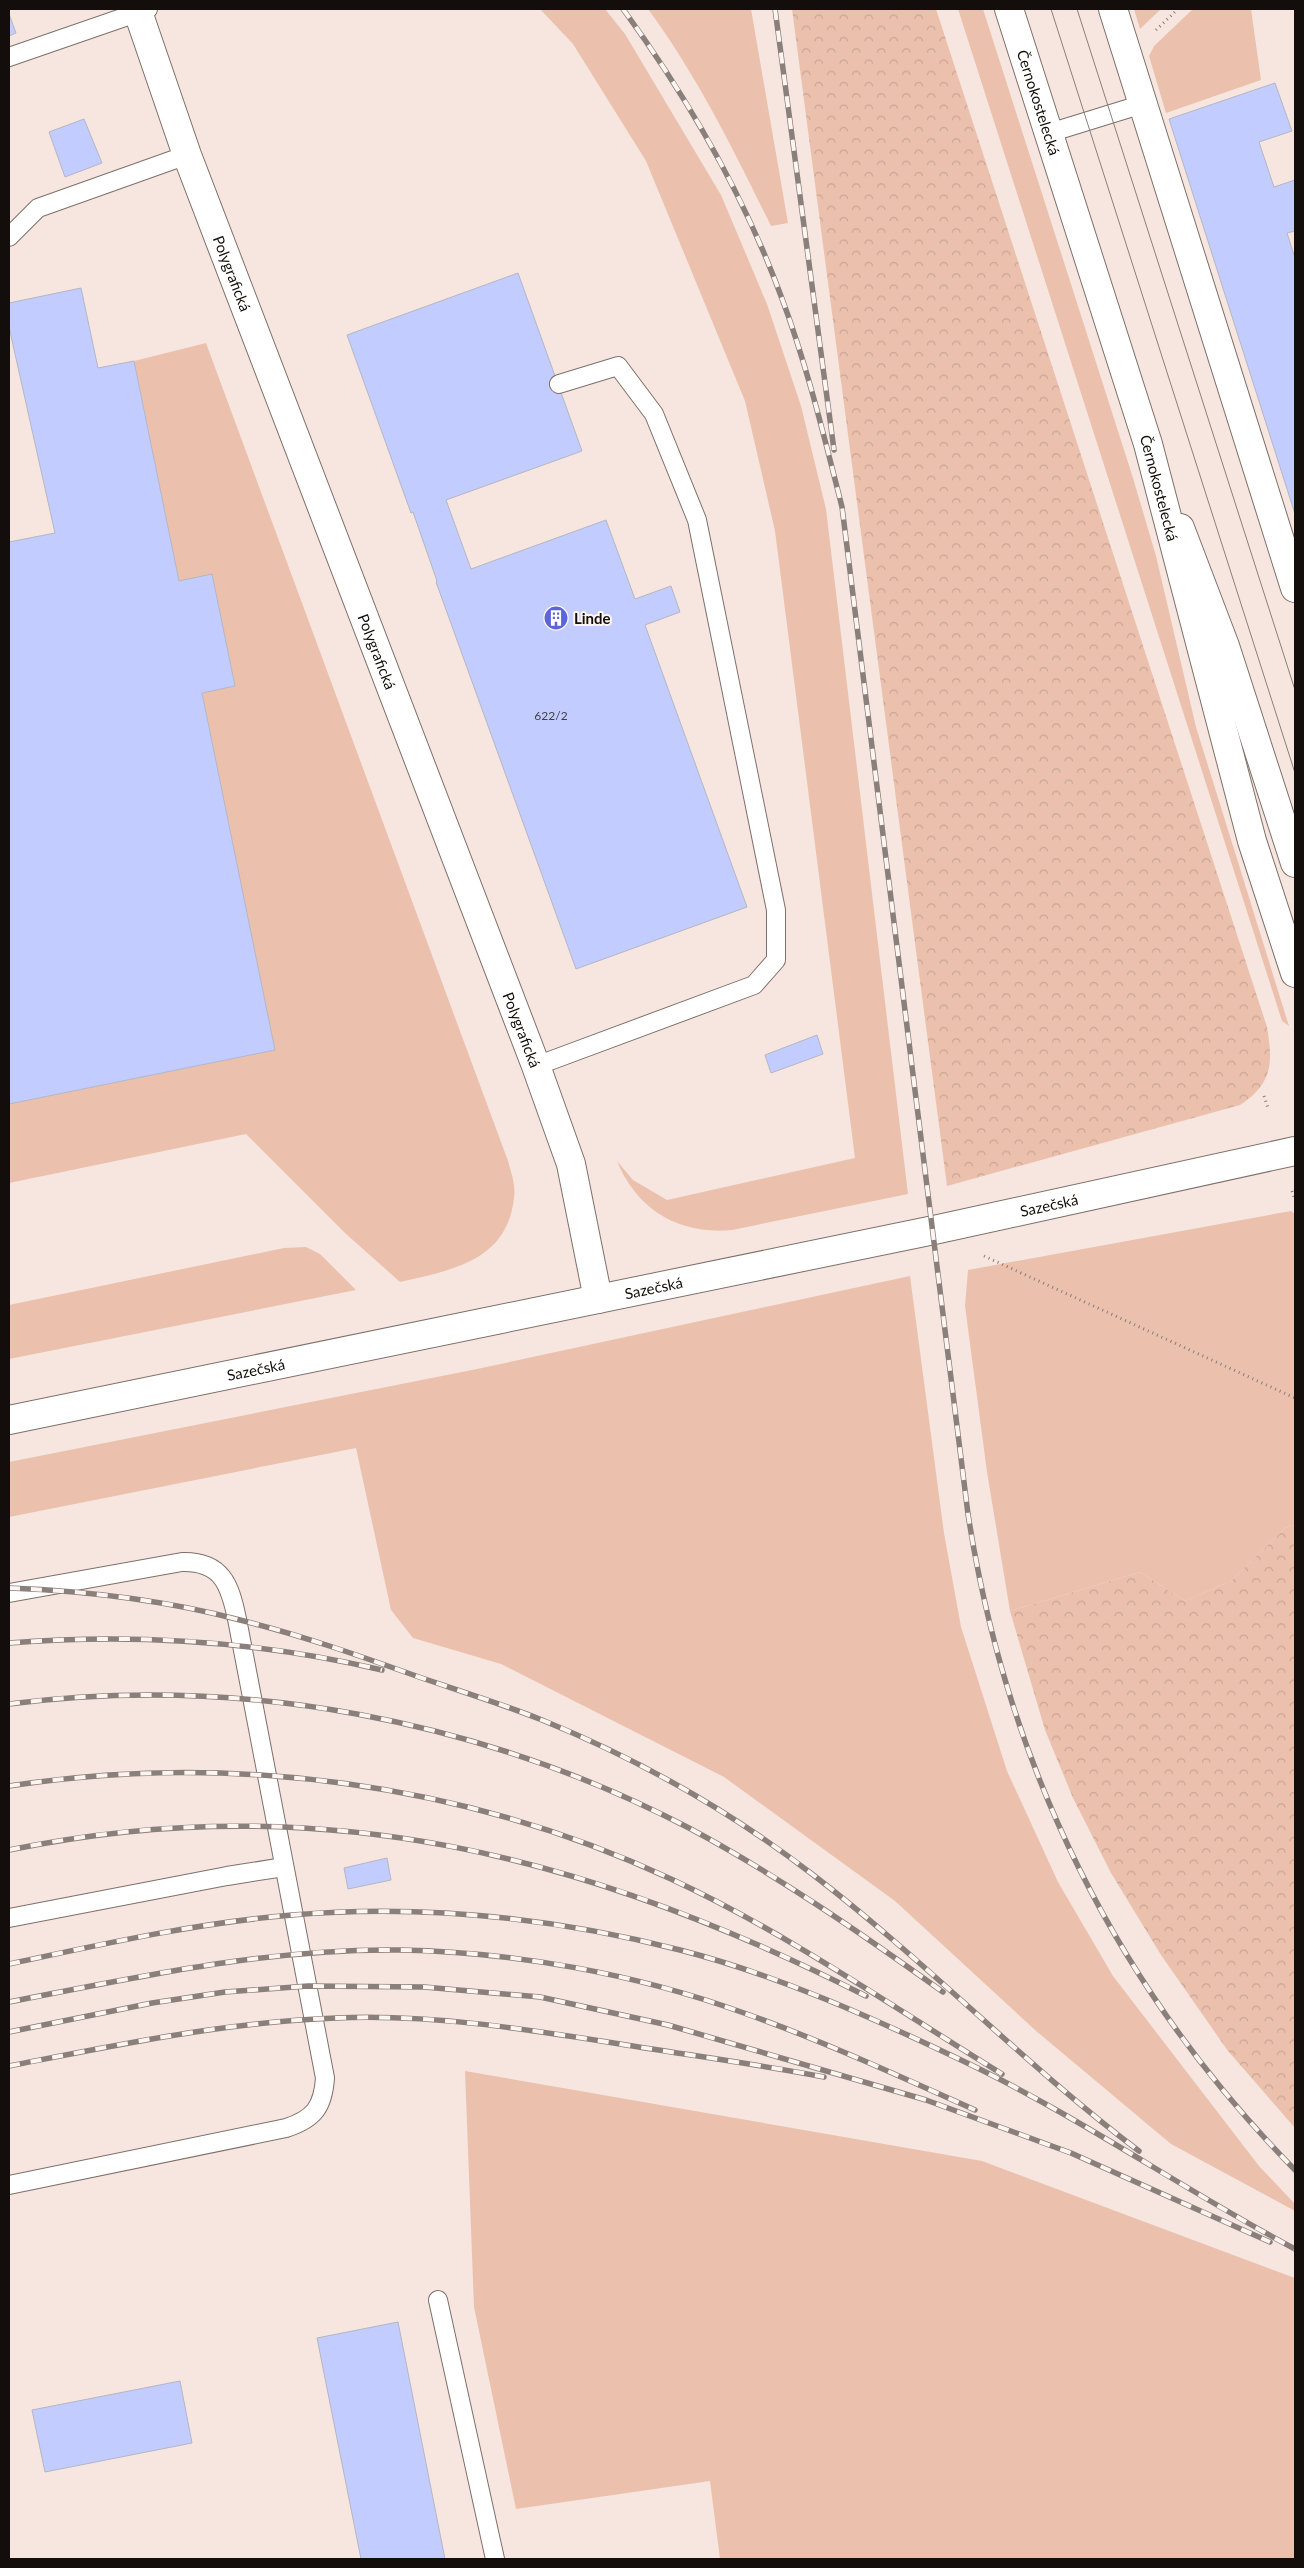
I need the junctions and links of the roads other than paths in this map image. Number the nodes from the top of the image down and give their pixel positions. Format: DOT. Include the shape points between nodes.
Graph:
graph roads {
  1 [pos="1009,9"];
  2 [pos="1113,9"];
  3 [pos="141,10"];
  4 [pos="9,57"];
  5 [pos="1143,104"];
  6 [pos="1049,133"];
  7 [pos="186,155"];
  8 [pos="9,236"];
  9 [pos="559,384"];
  10 [pos="1148,444"];
  11 [pos="1295,588"];
  12 [pos="1295,863"];
  13 [pos="1295,973"];
  14 [pos="536,1066"];
  15 [pos="1295,1151"];
  16 [pos="598,1300"];
  17 [pos="9,1420"];
  18 [pos="9,1593"];
  19 [pos="284,1868"];
  20 [pos="9,1918"];
  21 [pos="9,2185"];
  22 [pos="438,2300"];
  23 [pos="495,2559"];
  1 -- 6 [label="street, Černokostelecká"];
  2 -- 5 [label="street"];
  3 -- 4 [label="lane"];
  3 -- 7 [label="street, Polygrafická"];
  5 -- 6 [label="lane"];
  5 -- 11 [label="street"];
  6 -- 10 [label="street, Černokostelecká"];
  7 -- 8 [label="lane" via="38,208"];
  7 -- 14 [label="street, Polygrafická"];
  9 -- 14 [label="lane" via="618,366 654,414 697,520 776,910 776,960 754,984"];
  10 -- 12 [label="street" via="1225,646"];
  10 -- 13 [label="street, Černokostelecká" via="1252,841"];
  14 -- 16 [label="street, Polygrafická" via="571,1164"];
  15 -- 16 [label="street, Sazečská"];
  16 -- 17 [label="street, Sazečská"];
  18 -- 19 [label="lane" via="182,1562 197,1562 212,1568 224,1579 237,1619"];
  19 -- 20 [label="lane" via="226,1876"];
  19 -- 21 [label="lane" via="325,2078 324,2095 316,2110 304,2122 286,2128"];
  22 -- 23 [label="lane"];
}
